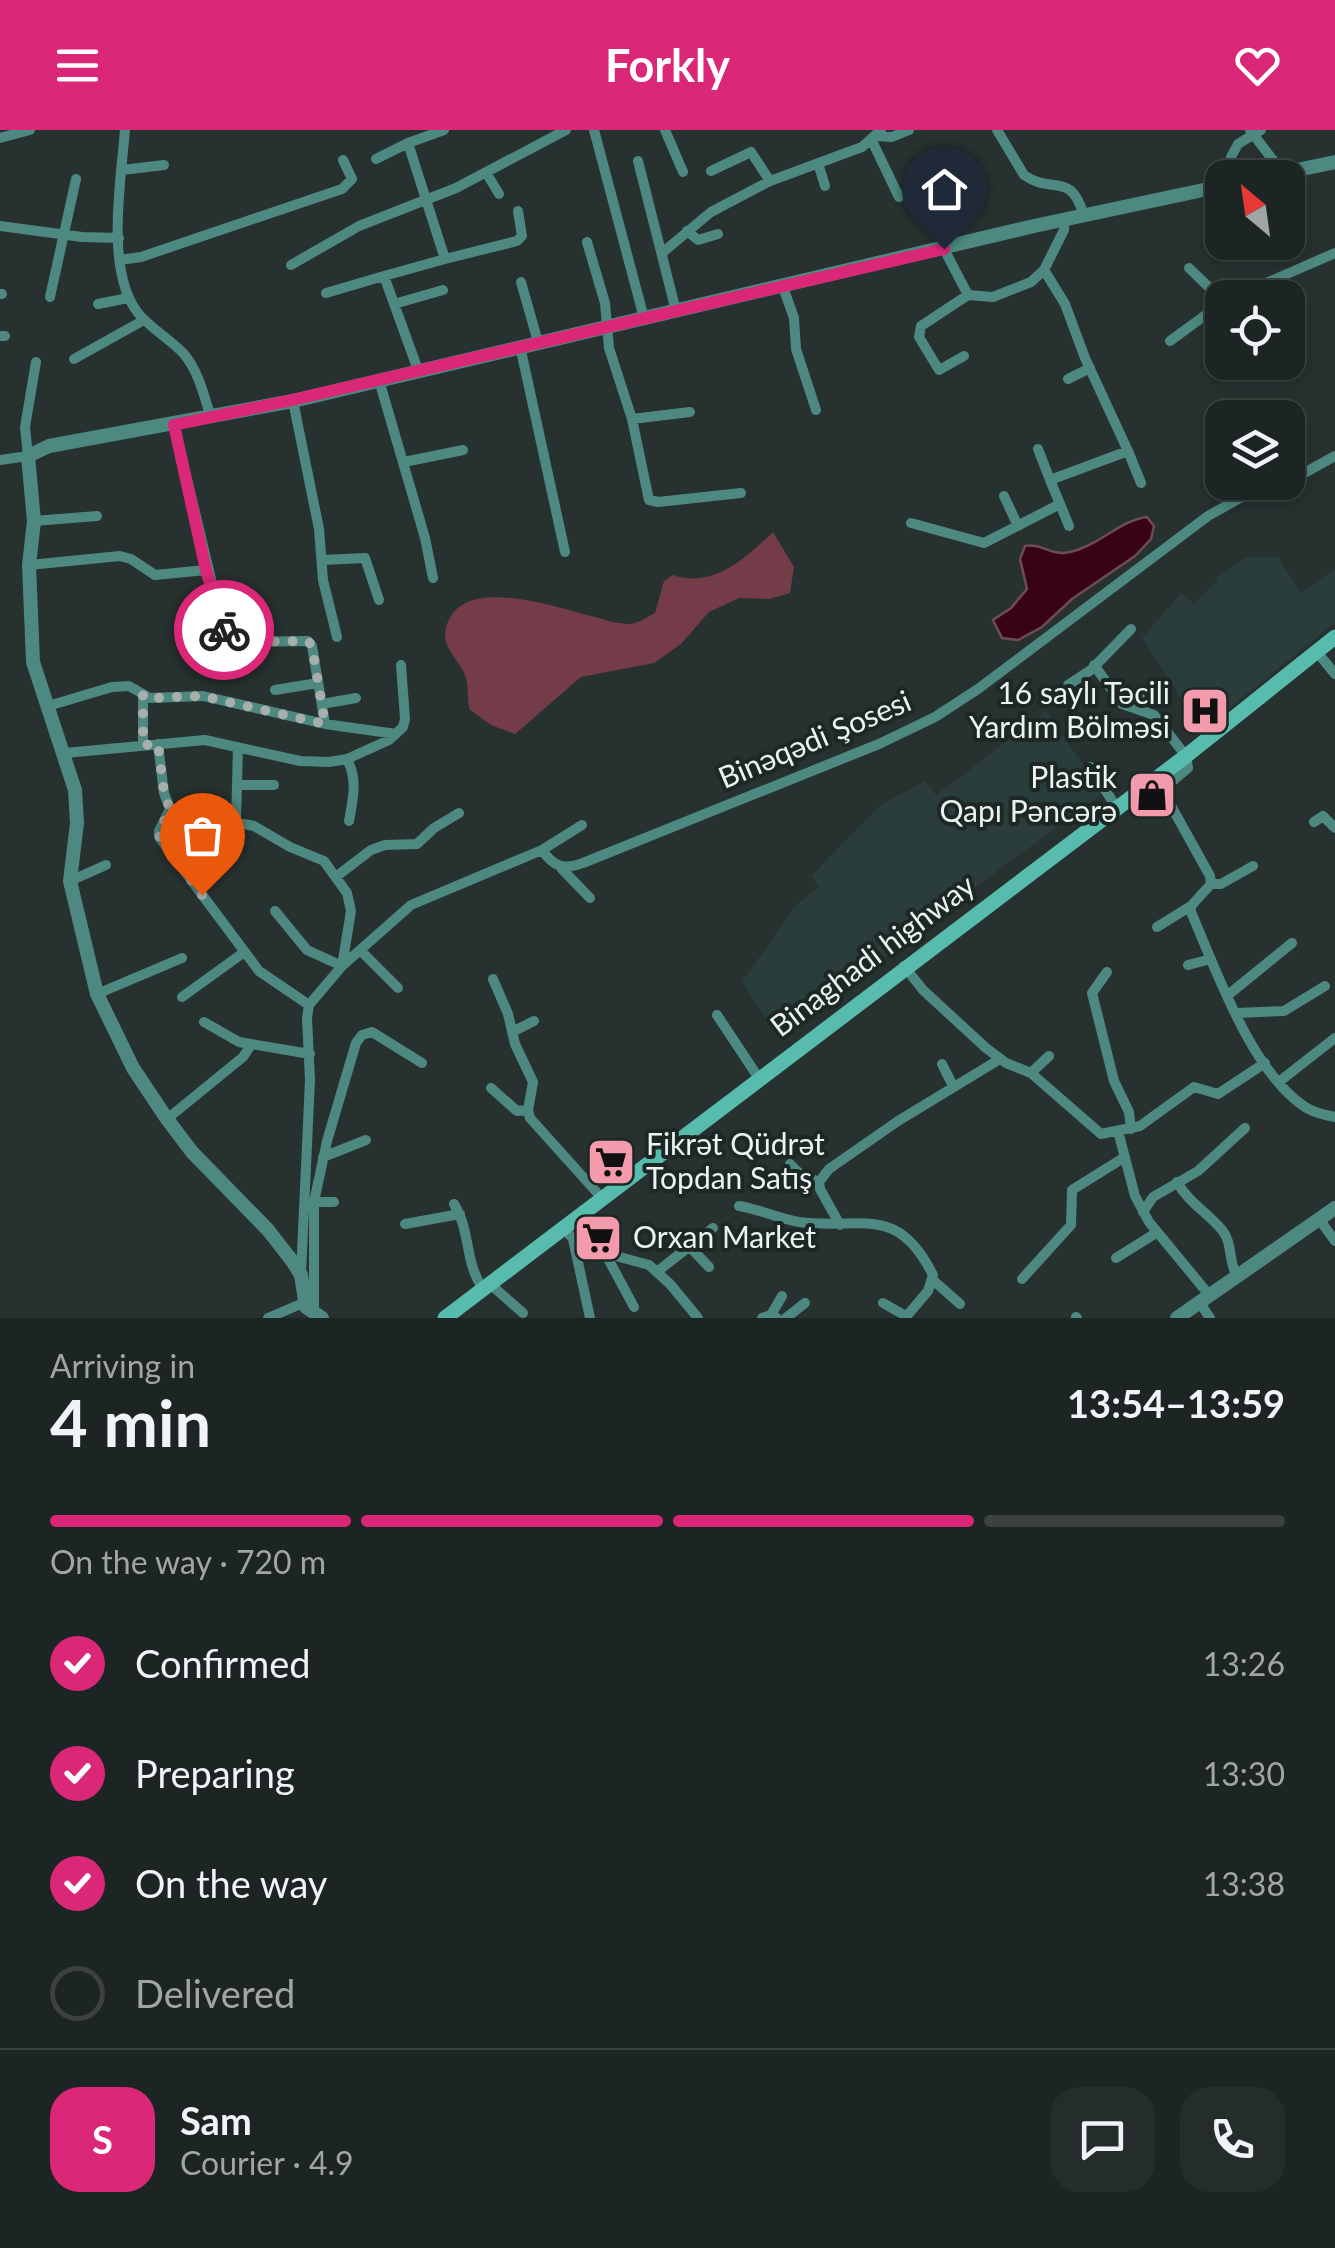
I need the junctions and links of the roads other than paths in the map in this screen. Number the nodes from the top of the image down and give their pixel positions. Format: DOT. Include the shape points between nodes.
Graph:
graph roads {
  1 [pos="30,130"];
  2 [pos="126,130"];
  3 [pos="444,130"];
  4 [pos="566,130"];
  5 [pos="594,130"];
  6 [pos="665,130"];
  7 [pos="909,130"];
  8 [pos="997,130"];
  9 [pos="1255,132"];
  10 [pos="876,136"];
  11 [pos="0,138"];
  12 [pos="408,143"];
  13 [pos="1231,157"];
  14 [pos="376,159"];
  15 [pos="343,160"];
  16 [pos="1274,160"];
  17 [pos="638,161"];
  18 [pos="1335,162"];
  19 [pos="818,163"];
  20 [pos="164,165"];
  21 [pos="1305,168"];
  22 [pos="122,170"];
  23 [pos="711,171"];
  24 [pos="683,172"];
  25 [pos="486,174"];
  26 [pos="76,180"];
  27 [pos="770,182"];
  28 [pos="825,186"];
  29 [pos="1205,190"];
  30 [pos="499,194"];
  31 [pos="899,197"];
  32 [pos="428,200"];
  33 [pos="518,211"];
  34 [pos="1084,216"];
  35 [pos="1064,220"];
  36 [pos="0,226"];
  37 [pos="687,231"];
  38 [pos="64,234"];
  39 [pos="718,234"];
  40 [pos="118,238"];
  41 [pos="587,242"];
  42 [pos="944,249"];
  43 [pos="662,253"];
  44 [pos="1335,254"];
  45 [pos="445,259"];
  46 [pos="120,260"];
  47 [pos="291,265"];
  48 [pos="1189,268"];
  49 [pos="1044,270"];
  50 [pos="384,276"];
  51 [pos="1274,280"];
  52 [pos="522,282"];
  53 [pos="1205,284"];
  54 [pos="783,287"];
  55 [pos="443,290"];
  56 [pos="326,293"];
  57 [pos="968,295"];
  58 [pos="50,297"];
  59 [pos="128,298"];
  60 [pos="98,304"];
  61 [pos="394,304"];
  62 [pos="676,311"];
  63 [pos="1205,315"];
  64 [pos="644,318"];
  65 [pos="144,320"];
  66 [pos="608,326"];
  67 [pos="1170,341"];
  68 [pos="538,342"];
  69 [pos="520,346"];
  70 [pos="964,356"];
  71 [pos="74,359"];
  72 [pos="36,362"];
  73 [pos="1090,368"];
  74 [pos="418,370"];
  75 [pos="1068,379"];
  76 [pos="379,380"];
  77 [pos="292,400"];
  78 [pos="816,410"];
  79 [pos="690,412"];
  80 [pos="211,418"];
  81 [pos="632,418"];
  82 [pos="174,425"];
  83 [pos="1038,449"];
  84 [pos="464,450"];
  85 [pos="1128,451"];
  86 [pos="28,456"];
  87 [pos="1335,456"];
  88 [pos="0,460"];
  89 [pos="404,462"];
  90 [pos="1305,472"];
  91 [pos="1050,480"];
  92 [pos="1142,483"];
  93 [pos="741,493"];
  94 [pos="1004,496"];
  95 [pos="1236,500"];
  96 [pos="1060,504"];
  97 [pos="97,516"];
  98 [pos="34,522"];
  99 [pos="911,523"];
  100 [pos="1018,526"];
  101 [pos="1068,526"];
  102 [pos="565,552"];
  103 [pos="322,560"];
  104 [pos="29,565"];
  105 [pos="206,570"];
  106 [pos="433,578"];
  107 [pos="379,600"];
  108 [pos="1132,629"];
  109 [pos="1335,637"];
  110 [pos="337,638"];
  111 [pos="1316,652"];
  112 [pos="1094,665"];
  113 [pos="401,666"];
  114 [pos="1335,674"];
  115 [pos="318,683"];
  116 [pos="1068,686"];
  117 [pos="275,690"];
  118 [pos="1138,691"];
  119 [pos="143,694"];
  120 [pos="356,698"];
  121 [pos="322,704"];
  122 [pos="48,706"];
  123 [pos="1144,709"];
  124 [pos="325,724"];
  125 [pos="396,734"];
  126 [pos="158,744"];
  127 [pos="143,745"];
  128 [pos="238,747"];
  129 [pos="65,753"];
  130 [pos="1186,756"];
  131 [pos="348,760"];
  132 [pos="1091,767"];
  133 [pos="237,785"];
  134 [pos="274,785"];
  135 [pos="1116,807"];
  136 [pos="170,809"];
  137 [pos="459,813"];
  138 [pos="349,821"];
  139 [pos="236,822"];
  140 [pos="1314,822"];
  141 [pos="582,825"];
  142 [pos="1335,828"];
  143 [pos="542,850"];
  144 [pos="106,864"];
  145 [pos="1253,866"];
  146 [pos="562,868"];
  147 [pos="337,876"];
  148 [pos="70,881"];
  149 [pos="1210,884"];
  150 [pos="590,898"];
  151 [pos="1191,906"];
  152 [pos="275,911"];
  153 [pos="1156,928"];
  154 [pos="1292,944"];
  155 [pos="360,950"];
  156 [pos="244,953"];
  157 [pos="182,958"];
  158 [pos="1212,959"];
  159 [pos="342,966"];
  160 [pos="904,966"];
  161 [pos="1188,966"];
  162 [pos="1107,972"];
  163 [pos="493,978"];
  164 [pos="1325,986"];
  165 [pos="398,988"];
  166 [pos="97,994"];
  167 [pos="1228,994"];
  168 [pos="182,997"];
  169 [pos="310,1005"];
  170 [pos="1236,1013"];
  171 [pos="717,1015"];
  172 [pos="534,1021"];
  173 [pos="204,1022"];
  174 [pos="512,1032"];
  175 [pos="1335,1038"];
  176 [pos="251,1045"];
  177 [pos="310,1054"];
  178 [pos="1048,1056"];
  179 [pos="1000,1060"];
  180 [pos="1265,1063"];
  181 [pos="422,1064"];
  182 [pos="942,1064"];
  183 [pos="1031,1073"];
  184 [pos="758,1077"];
  185 [pos="1280,1081"];
  186 [pos="952,1086"];
  187 [pos="492,1088"];
  188 [pos="528,1110"];
  189 [pos="1335,1117"];
  190 [pos="167,1120"];
  191 [pos="1245,1128"];
  192 [pos="1131,1129"];
  193 [pos="1118,1131"];
  194 [pos="366,1140"];
  195 [pos="323,1157"];
  196 [pos="1125,1157"];
  197 [pos="790,1164"];
  198 [pos="819,1182"];
  199 [pos="1178,1182"];
  200 [pos="601,1197"];
  201 [pos="314,1202"];
  202 [pos="334,1202"];
  203 [pos="739,1206"];
  204 [pos="1335,1208"];
  205 [pos="1143,1212"];
  206 [pos="1319,1219"];
  207 [pos="405,1224"];
  208 [pos="840,1224"];
  209 [pos="713,1228"];
  210 [pos="568,1233"];
  211 [pos="1156,1233"];
  212 [pos="1335,1241"];
  213 [pos="691,1248"];
  214 [pos="605,1253"];
  215 [pos="1116,1258"];
  216 [pos="708,1267"];
  217 [pos="658,1272"];
  218 [pos="301,1275"];
  219 [pos="1237,1276"];
  220 [pos="1022,1279"];
  221 [pos="934,1281"];
  222 [pos="486,1286"];
  223 [pos="782,1296"];
  224 [pos="1205,1300"];
  225 [pos="882,1302"];
  226 [pos="805,1303"];
  227 [pos="960,1304"];
  228 [pos="634,1307"];
  229 [pos="313,1312"];
  230 [pos="464,1312"];
  231 [pos="523,1313"];
  232 [pos="770,1317"];
  233 [pos="905,1317"];
  234 [pos="268,1318"];
  235 [pos="445,1318"];
  236 [pos="590,1318"];
  237 [pos="698,1318"];
  238 [pos="786,1318"];
  239 [pos="1177,1318"];
  240 [pos="1210,1318"];
  1 -- 11 [label="street"];
  2 -- 22 [label="street"];
  3 -- 12 [label="street"];
  4 -- 25 [label="street"];
  5 -- 64 [label="street"];
  6 -- 24 [label="street"];
  7 -- 10 [label="street"];
  8 -- 34 [label="street" via="1029,180 1067,186"];
  9 -- 13 [label="street"];
  9 -- 16 [label="street"];
  10 -- 19 [label="street"];
  10 -- 31 [label="street"];
  12 -- 14 [label="street"];
  12 -- 32 [label="street"];
  15 -- 46 [label="street" via="352,179 342,189"];
  17 -- 43 [label="street"];
  18 -- 21 [label="street"];
  19 -- 27 [label="street"];
  19 -- 28 [label="street"];
  20 -- 22 [label="street"];
  22 -- 40 [label="street"];
  23 -- 27 [label="street" via="750,152"];
  25 -- 30 [label="street"];
  25 -- 32 [label="street"];
  26 -- 38 [label="street"];
  27 -- 37 [label="street"];
  29 -- 34 [label="street"];
  32 -- 45 [label="street"];
  32 -- 47 [label="street" via="359,226"];
  33 -- 45 [label="street" via="517,241"];
  34 -- 35 [label="street"];
  35 -- 42 [label="street"];
  35 -- 49 [label="street"];
  36 -- 38 [label="street"];
  37 -- 39 [label="street" via="698,240"];
  37 -- 43 [label="street"];
  38 -- 40 [label="street"];
  38 -- 58 [label="street"];
  40 -- 46 [label="street"];
  41 -- 66 [label="street"];
  42 -- 54 [label="street"];
  42 -- 57 [label="street"];
  43 -- 62 [label="street"];
  44 -- 51 [label="street"];
  45 -- 50 [label="street"];
  46 -- 59 [label="street"];
  48 -- 53 [label="street"];
  49 -- 57 [label="street" via="1004,294"];
  49 -- 73 [label="street"];
  50 -- 56 [label="street"];
  50 -- 61 [label="street"];
  52 -- 68 [label="street"];
  54 -- 62 [label="street"];
  54 -- 78 [label="street"];
  55 -- 61 [label="street"];
  57 -- 70 [label="street" via="918,331 939,370"];
  59 -- 60 [label="street"];
  59 -- 65 [label="street"];
  61 -- 74 [label="street"];
  62 -- 64 [label="street"];
  63 -- 67 [label="street"];
  64 -- 66 [label="street"];
  65 -- 71 [label="street"];
  65 -- 80 [label="street" via="194,368"];
  66 -- 68 [label="street"];
  66 -- 81 [label="street"];
  68 -- 69 [label="street"];
  69 -- 74 [label="street"];
  69 -- 102 [label="street"];
  72 -- 86 [label="street" via="25,426"];
  73 -- 75 [label="street"];
  73 -- 85 [label="street"];
  74 -- 76 [label="street"];
  76 -- 77 [label="street"];
  76 -- 89 [label="street"];
  77 -- 80 [label="street"];
  77 -- 103 [label="street"];
  79 -- 81 [label="street"];
  80 -- 82 [label="street"];
  81 -- 93 [label="street" via="649,500"];
  82 -- 86 [label="street" via="49,446"];
  82 -- 105 [label="street"];
  83 -- 91 [label="street"];
  84 -- 89 [label="street"];
  85 -- 91 [label="street"];
  85 -- 92 [label="street"];
  86 -- 88 [label="street"];
  86 -- 98 [label="street"];
  87 -- 90 [label="street, Binəqədi Şosesi"];
  89 -- 106 [label="street"];
  91 -- 96 [label="street"];
  94 -- 100 [label="street"];
  95 -- 146 [label="street, Binəqədi Şosesi" via="910,731"];
  96 -- 100 [label="street"];
  96 -- 101 [label="street"];
  97 -- 98 [label="street"];
  98 -- 104 [label="street"];
  99 -- 100 [label="street" via="984,543"];
  103 -- 107 [label="street" via="364,558"];
  103 -- 110 [label="street"];
  104 -- 105 [label="street" via="120,556 156,575"];
  104 -- 122 [label="street" via="32,662"];
  105 -- 115 [label="street" via="218,618 231,638 252,644 308,641"];
  108 -- 112 [label="street"];
  109 -- 111 [label="main road, Binaghadi highway"];
  111 -- 114 [label="street"];
  111 -- 130 [label="main road, Binaghadi highway"];
  112 -- 116 [label="street"];
  112 -- 123 [label="street" via="1122,704"];
  113 -- 125 [label="street" via="405,718"];
  115 -- 117 [label="street"];
  115 -- 121 [label="street"];
  118 -- 123 [label="street"];
  119 -- 122 [label="street" via="112,687"];
  119 -- 124 [label="street" via="202,696"];
  119 -- 127 [label="street"];
  120 -- 121 [label="street"];
  121 -- 124 [label="street"];
  122 -- 129 [label="street"];
  123 -- 130 [label="street"];
  124 -- 125 [label="street"];
  125 -- 131 [label="street"];
  126 -- 127 [label="street"];
  126 -- 128 [label="street" via="205,740"];
  126 -- 136 [label="street"];
  127 -- 129 [label="street"];
  128 -- 131 [label="street" via="300,761"];
  128 -- 133 [label="street"];
  129 -- 148 [label="street" via="78,813"];
  130 -- 135 [label="main road, Binaghadi highway"];
  130 -- 149 [label="street" via="1188,768 1168,785 1166,796"];
  131 -- 138 [label="street" via="354,777"];
  132 -- 135 [label="street"];
  133 -- 134 [label="street"];
  133 -- 139 [label="street"];
  135 -- 160 [label="main road, Binaghadi highway"];
  136 -- 139 [label="street"];
  136 -- 156 [label="street" via="159,838"];
  137 -- 147 [label="street" via="417,844 371,850"];
  139 -- 147 [label="street" via="315,855"];
  140 -- 142 [label="street" via="1323,816"];
  141 -- 143 [label="street"];
  143 -- 146 [label="street"];
  143 -- 155 [label="street" via="422,898"];
  144 -- 148 [label="street"];
  145 -- 149 [label="street"];
  146 -- 150 [label="street"];
  147 -- 159 [label="street" via="351,912"];
  148 -- 166 [label="street"];
  149 -- 151 [label="street"];
  151 -- 153 [label="street"];
  151 -- 158 [label="street"];
  152 -- 159 [label="street" via="307,950"];
  154 -- 167 [label="street"];
  155 -- 159 [label="street"];
  155 -- 165 [label="street"];
  156 -- 168 [label="street"];
  156 -- 169 [label="street" via="272,982"];
  157 -- 166 [label="street"];
  158 -- 161 [label="street"];
  158 -- 167 [label="street"];
  159 -- 169 [label="street"];
  160 -- 179 [label="street"];
  160 -- 184 [label="main road, Binaghadi highway"];
  162 -- 192 [label="street" via="1092,993"];
  163 -- 174 [label="street"];
  164 -- 170 [label="street" via="1284,1011"];
  166 -- 190 [label="street"];
  167 -- 170 [label="street"];
  169 -- 177 [label="street"];
  170 -- 180 [label="street"];
  171 -- 184 [label="street"];
  172 -- 174 [label="street"];
  173 -- 176 [label="street"];
  174 -- 188 [label="street" via="533,1082"];
  175 -- 185 [label="street"];
  176 -- 177 [label="street"];
  176 -- 190 [label="street"];
  177 -- 218 [label="street"];
  178 -- 183 [label="street"];
  179 -- 183 [label="street"];
  179 -- 186 [label="street"];
  180 -- 185 [label="street"];
  180 -- 192 [label="street" via="1218,1094 1188,1090"];
  181 -- 195 [label="street" via="378,1034 362,1035"];
  182 -- 186 [label="street"];
  183 -- 193 [label="street" via="1101,1134"];
  184 -- 200 [label="main road, Binaghadi highway"];
  185 -- 189 [label="street" via="1304,1107"];
  186 -- 198 [label="street"];
  187 -- 188 [label="street" via="517,1111"];
  188 -- 200 [label="street"];
  190 -- 218 [label="street"];
  191 -- 199 [label="street"];
  192 -- 193 [label="street"];
  193 -- 196 [label="street"];
  194 -- 195 [label="street"];
  195 -- 201 [label="street"];
  196 -- 205 [label="street"];
  196 -- 220 [label="street" via="1077,1185 1071,1225"];
  197 -- 198 [label="street"];
  198 -- 208 [label="street"];
  199 -- 205 [label="street"];
  199 -- 219 [label="street" via="1226,1235"];
  200 -- 210 [label="main road, Binaghadi highway"];
  201 -- 202 [label="street"];
  201 -- 229 [label="street"];
  203 -- 208 [label="street" via="794,1221"];
  204 -- 206 [label="street"];
  205 -- 211 [label="street"];
  206 -- 212 [label="street"];
  206 -- 219 [label="street"];
  207 -- 222 [label="street" via="457,1209 470,1267"];
  208 -- 221 [label="street" via="892,1226"];
  209 -- 213 [label="street"];
  210 -- 214 [label="street"];
  210 -- 222 [label="main road, Binaghadi highway"];
  210 -- 236 [label="street"];
  211 -- 215 [label="street"];
  211 -- 224 [label="street"];
  213 -- 216 [label="street"];
  213 -- 217 [label="street"];
  214 -- 217 [label="street" via="640,1260"];
  214 -- 228 [label="street"];
  217 -- 237 [label="street"];
  218 -- 229 [label="street"];
  219 -- 224 [label="street"];
  221 -- 227 [label="street"];
  221 -- 233 [label="street"];
  222 -- 230 [label="main road, Binaghadi highway"];
  222 -- 231 [label="street"];
  223 -- 232 [label="street"];
  224 -- 239 [label="street"];
  224 -- 240 [label="street"];
  225 -- 233 [label="street"];
  226 -- 238 [label="street"];
  229 -- 234 [label="street"];
  230 -- 235 [label="main road, Binaghadi highway"];
}
